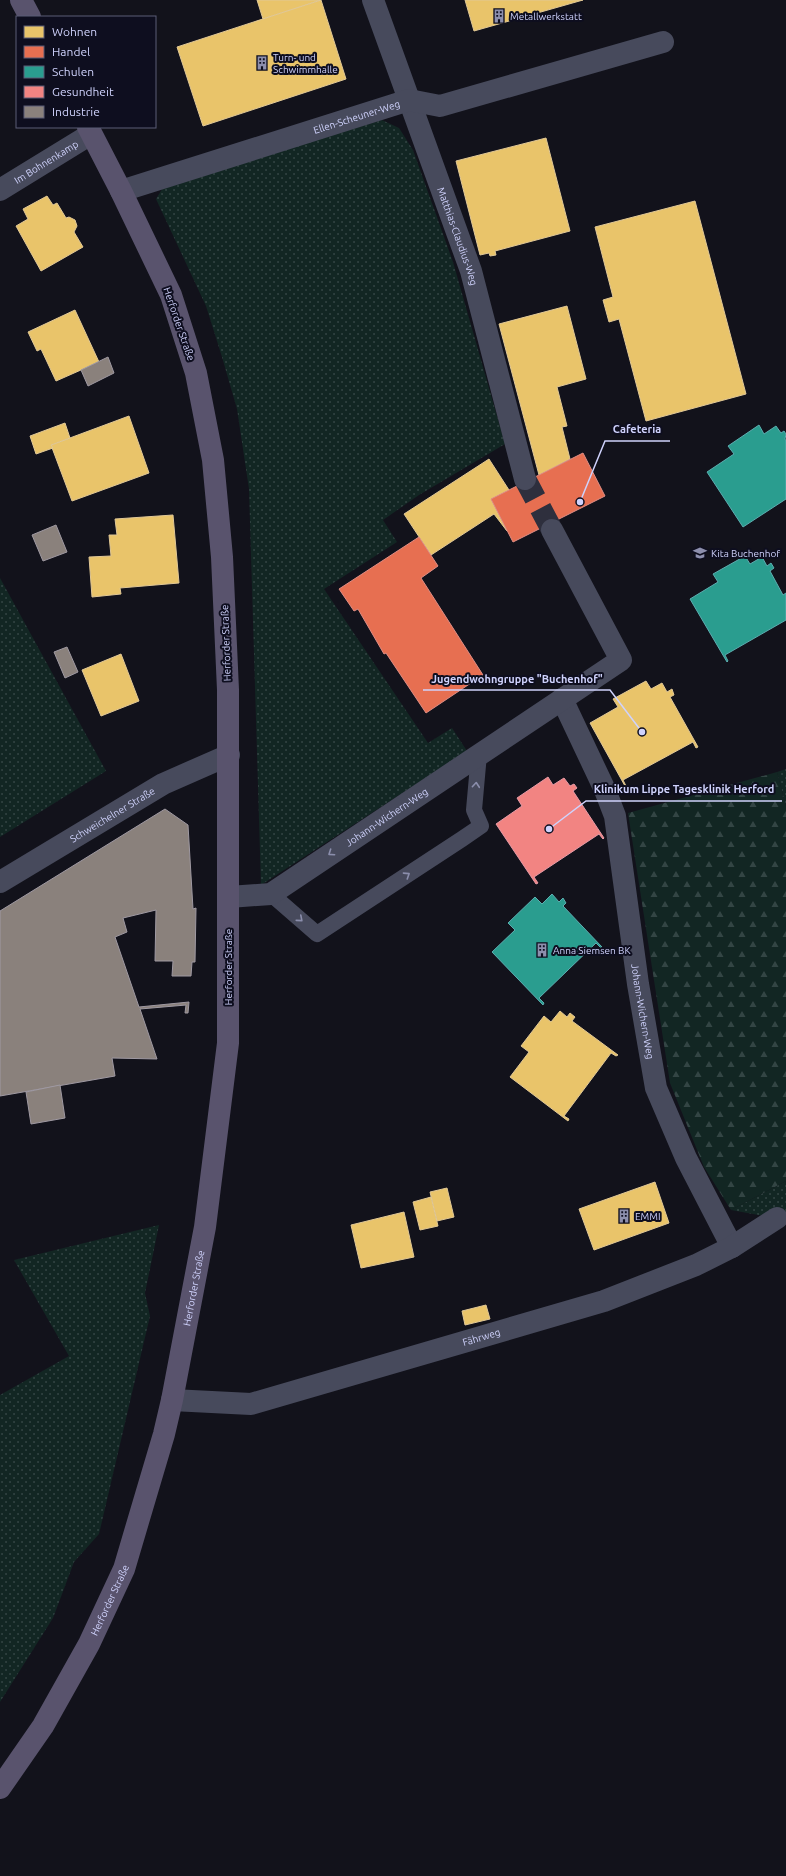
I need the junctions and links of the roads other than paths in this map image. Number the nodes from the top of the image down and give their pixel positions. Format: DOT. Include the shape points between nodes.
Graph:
graph roads {
  1 [pos="21,0"];
  2 [pos="373,0"];
  3 [pos="29,16"];
  4 [pos="663,42"];
  5 [pos="409,100"];
  6 [pos="90,130"];
  7 [pos="0,190"];
  8 [pos="121,191"];
  9 [pos="525,479"];
  10 [pos="552,530"];
  11 [pos="562,699"];
  12 [pos="479,754"];
  13 [pos="229,755"];
  14 [pos="0,882"];
  15 [pos="271,894"];
  16 [pos="229,897"];
  17 [pos="777,1218"];
  18 [pos="732,1247"];
  19 [pos="172,1400"];
  20 [pos="0,1788"];
  1 -- 3 [label="main road"];
  2 -- 5 [label="street, Matthias-Claudius-Weg"];
  4 -- 5 [label="street, Ellen-Scheuner-Weg" via="440,106"];
  5 -- 8 [label="street, Ellen-Scheuner-Weg"];
  5 -- 9 [label="street, Matthias-Claudius-Weg" via="471,271"];
  6 -- 7 [label="street, Im Bohnenkamp"];
  6 -- 8 [label="main road, Herforder Straße"];
  8 -- 13 [label="main road, Herforder Straße" via="171,295 196,373 213,460 222,557"];
  10 -- 11 [label="street, Johann-Wichern-Weg" via="621,660"];
  11 -- 12 [label="street, Johann-Wichern-Weg"];
  11 -- 18 [label="street, Johann-Wichern-Weg" via="615,816 638,984 656,1088 686,1158"];
  12 -- 15 [label="street, Johann-Wichern-Weg, one-way"];
  15 -- 12 [label="lane, one-way" via="317,934 462,839 481,826 474,810"];
  13 -- 14 [label="street, Schweichelner Straße" via="163,784"];
  13 -- 16 [label="main road, Herforder Straße"];
  15 -- 16 [label="street"];
  16 -- 19 [label="main road, Herforder Straße" via="228,1044 206,1228"];
  17 -- 18 [label="street, Fährweg"];
  18 -- 19 [label="street, Fährweg" via="696,1265 604,1301 251,1404"];
  19 -- 20 [label="main road, Herforder Straße" via="124,1569 89,1644 43,1726"];
}
